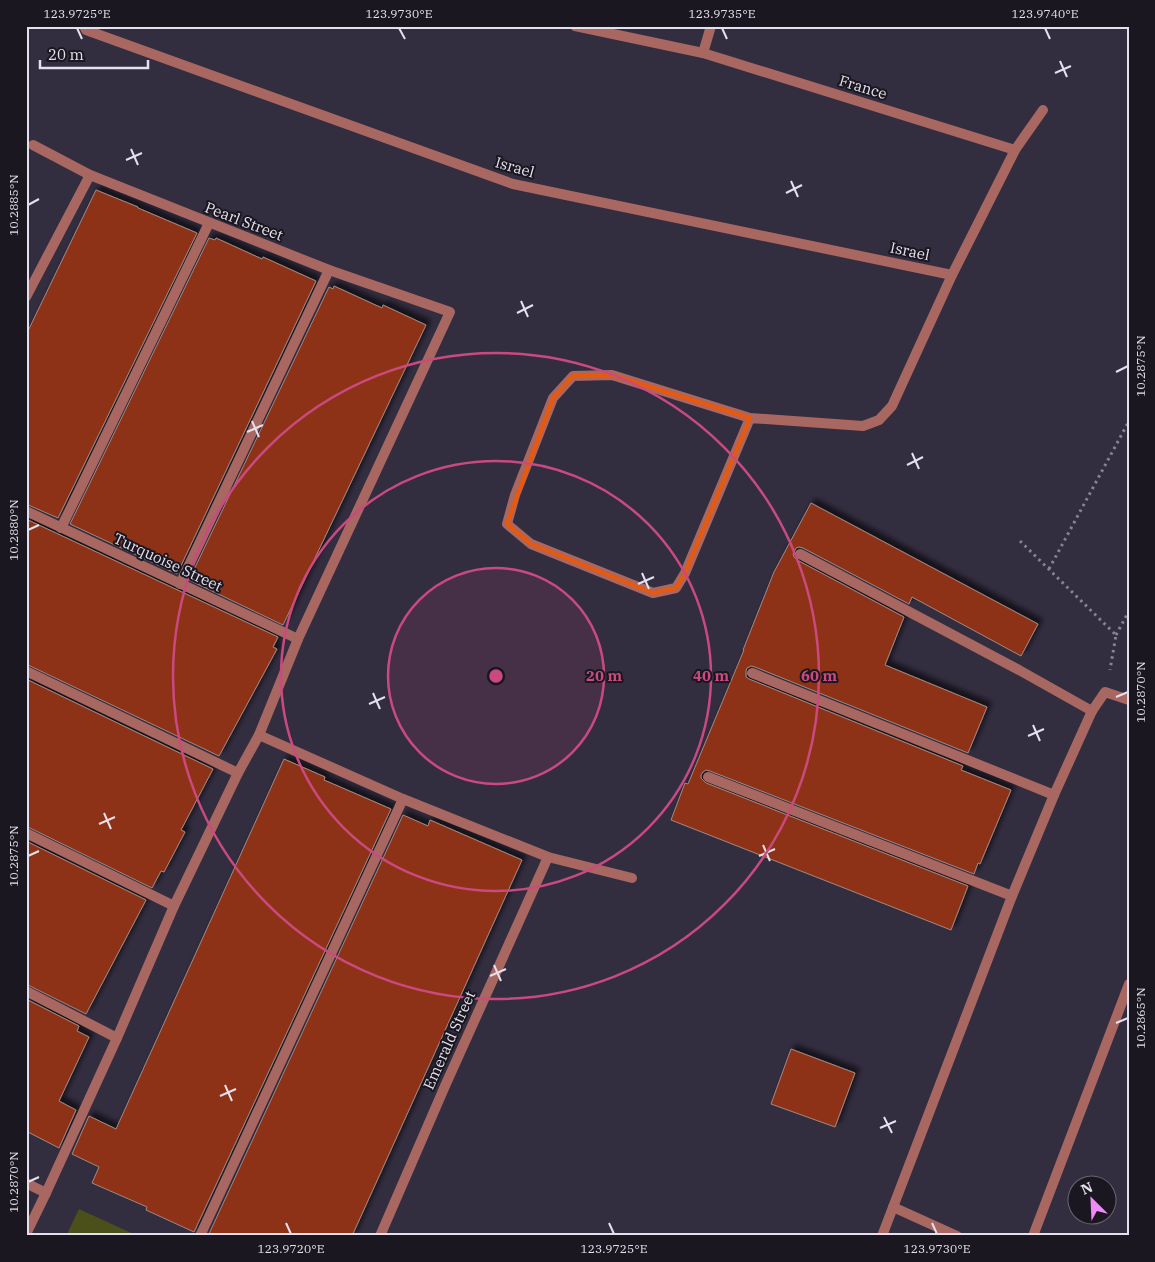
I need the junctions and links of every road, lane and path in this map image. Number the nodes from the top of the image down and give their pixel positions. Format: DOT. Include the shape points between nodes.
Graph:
graph roads {
  1 [pos="575,26"];
  2 [pos="711,26"];
  3 [pos="85,28"];
  4 [pos="703,53"];
  5 [pos="1043,110"];
  6 [pos="33,145"];
  7 [pos="1015,150"];
  8 [pos="90,176"];
  9 [pos="209,223"];
  10 [pos="329,270"];
  11 [pos="952,275"];
  12 [pos="26,297"];
  13 [pos="750,418"];
  14 [pos="1129,421"];
  15 [pos="26,511"];
  16 [pos="61,528"];
  17 [pos="1020,541"];
  18 [pos="800,554"];
  19 [pos="1049,569"];
  20 [pos="180,584"];
  21 [pos="1129,611"];
  22 [pos="1116,636"];
  23 [pos="298,640"];
  24 [pos="26,671"];
  25 [pos="752,673"];
  26 [pos="1105,692"];
  27 [pos="1129,700"];
  28 [pos="1092,711"];
  29 [pos="259,735"];
  30 [pos="238,773"];
  31 [pos="708,777"];
  32 [pos="1054,796"];
  33 [pos="403,799"];
  34 [pos="26,833"];
  35 [pos="548,857"];
  36 [pos="632,878"];
  37 [pos="1012,896"];
  38 [pos="174,906"];
  39 [pos="1129,984"];
  40 [pos="26,991"];
  41 [pos="117,1038"];
  42 [pos="26,1183"];
  43 [pos="46,1193"];
  44 [pos="893,1207"];
  45 [pos="26,1234"];
  46 [pos="200,1236"];
  47 [pos="380,1236"];
  48 [pos="882,1236"];
  49 [pos="957,1236"];
  50 [pos="1033,1236"];
  1 -- 4 [label="street, France"];
  2 -- 4 [label="street"];
  3 -- 11 [label="street, Israel" via="513,184"];
  4 -- 7 [label="street, France"];
  5 -- 7 [label="street"];
  6 -- 8 [label="street, Pearl Street"];
  7 -- 11 [label="street"];
  8 -- 9 [label="street, Pearl Street"];
  8 -- 12 [label="street"];
  9 -- 10 [label="street, Pearl Street"];
  9 -- 16 [label="street"];
  10 -- 20 [label="street"];
  10 -- 23 [label="street, Pearl Street" via="450,312"];
  11 -- 13 [label="street" via="892,406 879,420 863,426"];
  13 -- 13 [label="street" via="612,375 573,376 553,398 514,495 507,524 530,544 653,593 676,588"];
  14 -- 19 [label="path"];
  15 -- 16 [label="street, Turquoise Street"];
  16 -- 20 [label="street, Turquoise Street"];
  17 -- 19 [label="path"];
  18 -- 28 [label="street"];
  19 -- 22 [label="path"];
  20 -- 23 [label="street, Turquoise Street"];
  21 -- 22 [label="path"];
  22 -- 26 [label="path"];
  23 -- 29 [label="street"];
  24 -- 30 [label="street"];
  25 -- 32 [label="street"];
  26 -- 27 [label="street"];
  26 -- 28 [label="street"];
  28 -- 32 [label="street"];
  29 -- 30 [label="street"];
  29 -- 33 [label="street"];
  30 -- 38 [label="street"];
  31 -- 37 [label="street"];
  32 -- 37 [label="street"];
  33 -- 35 [label="street"];
  33 -- 46 [label="street"];
  34 -- 38 [label="street"];
  35 -- 36 [label="street"];
  35 -- 47 [label="street, Emerald Street"];
  37 -- 44 [label="street"];
  38 -- 41 [label="street"];
  39 -- 50 [label="street"];
  40 -- 41 [label="street"];
  41 -- 43 [label="street"];
  42 -- 43 [label="street"];
  43 -- 45 [label="street"];
  44 -- 48 [label="street"];
  44 -- 49 [label="street"];
}
